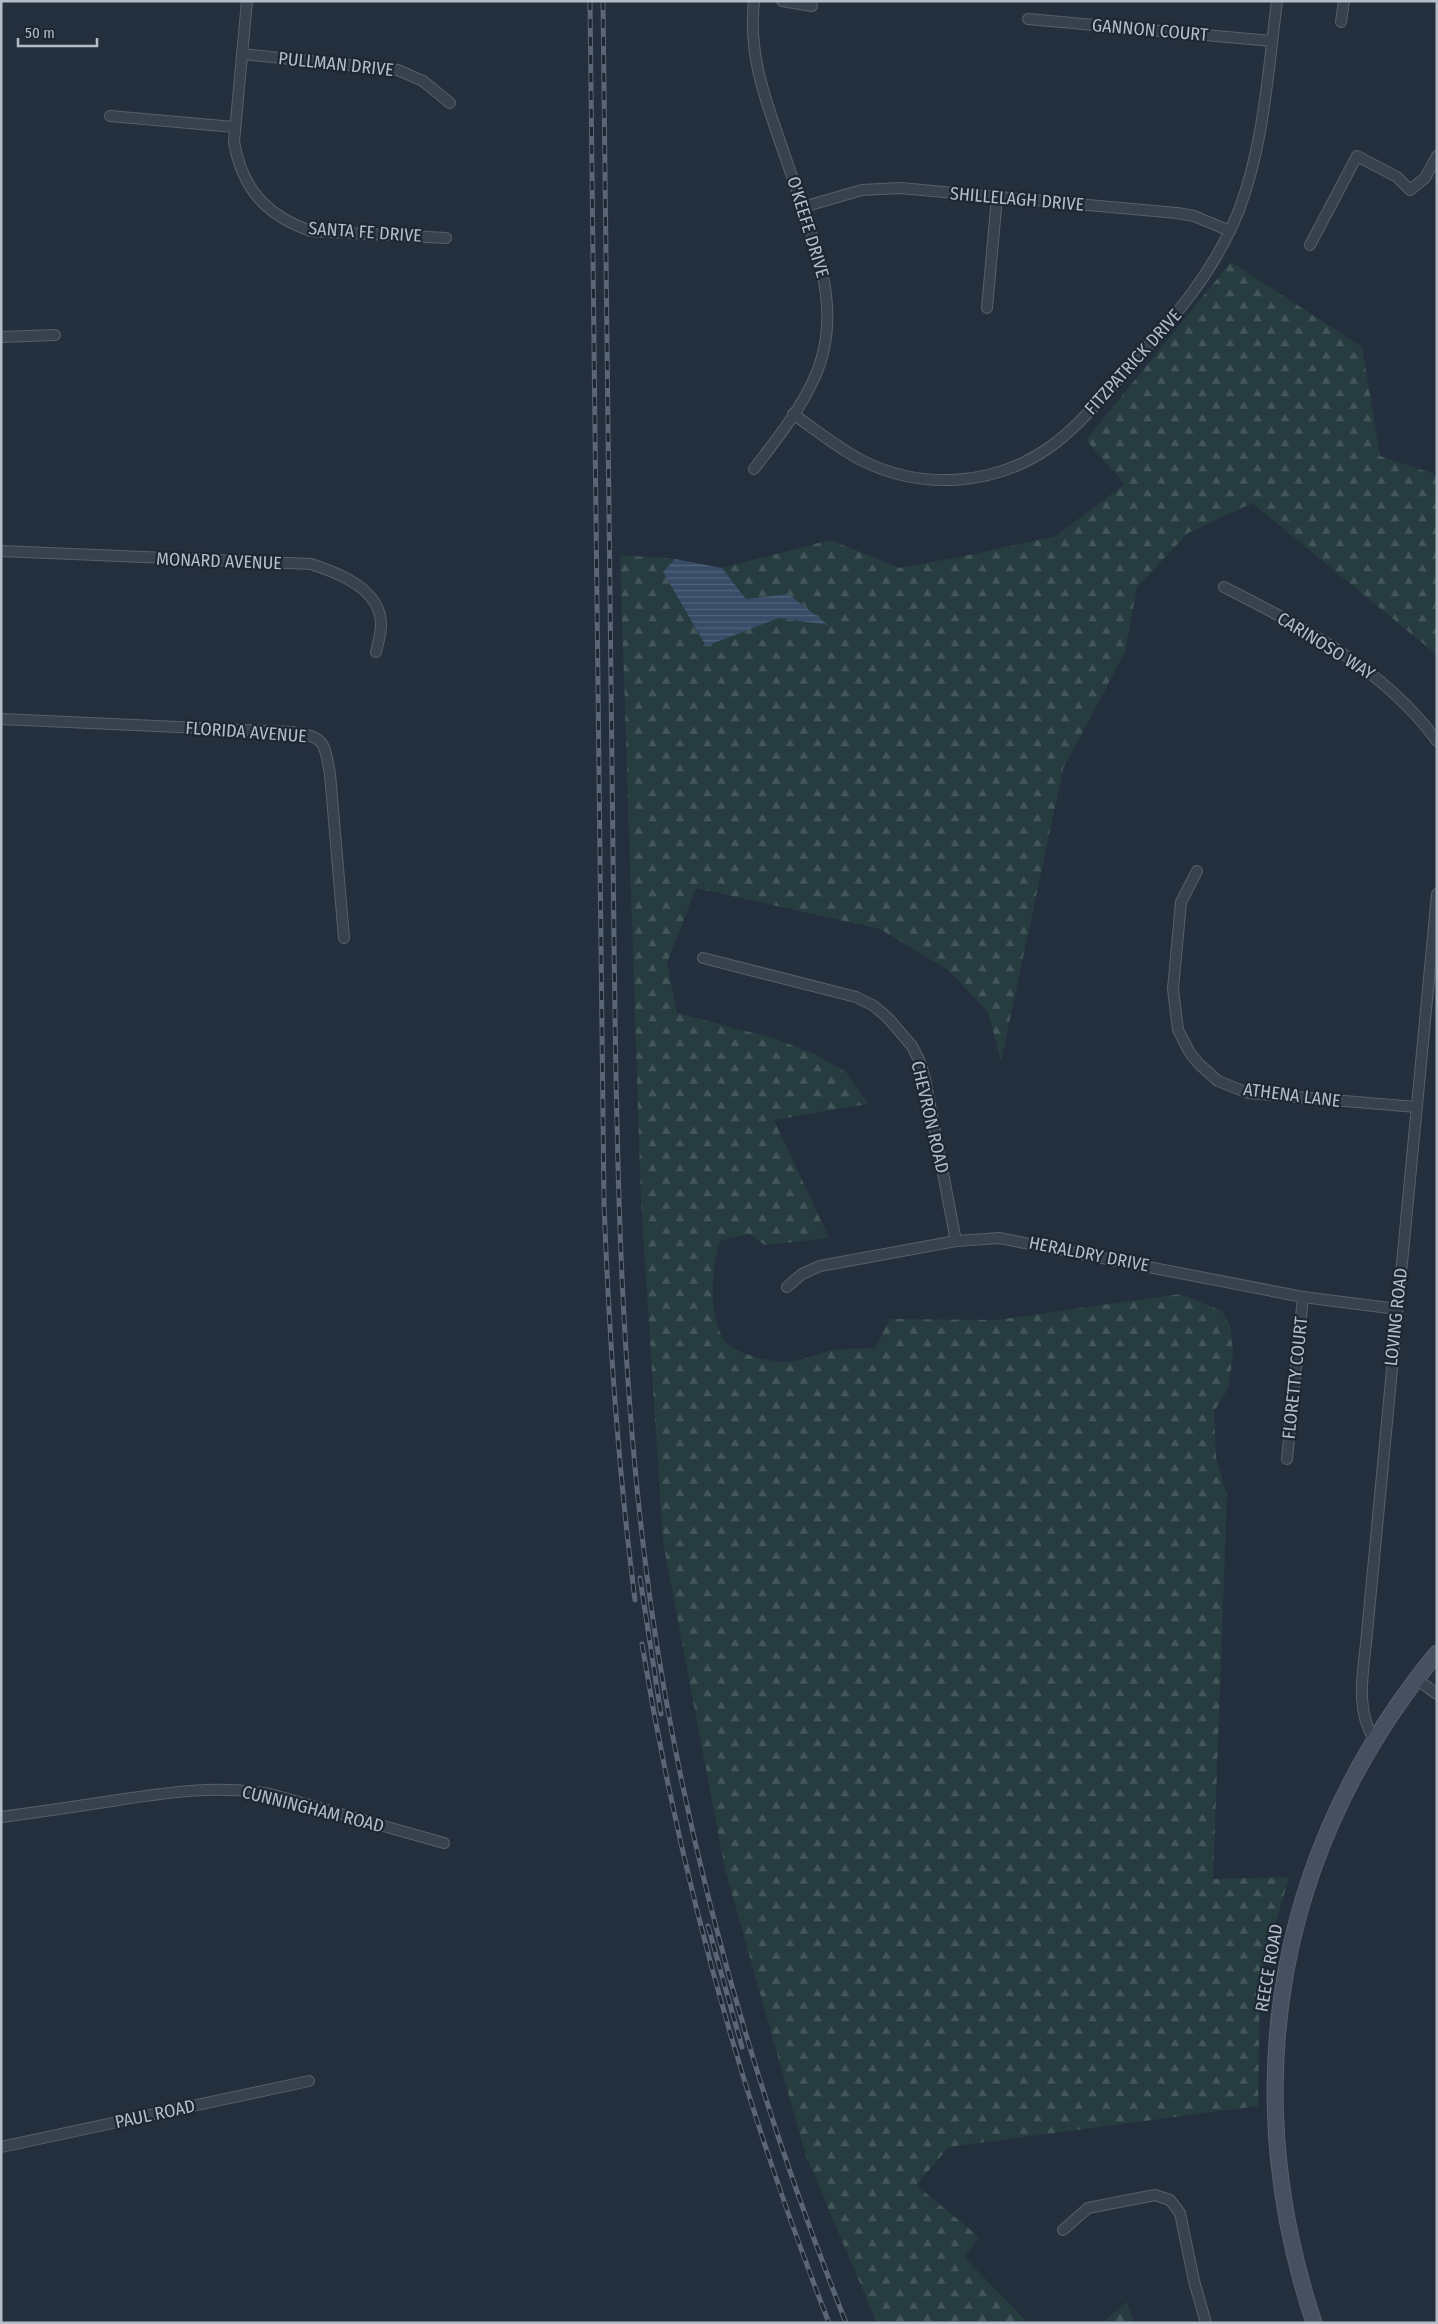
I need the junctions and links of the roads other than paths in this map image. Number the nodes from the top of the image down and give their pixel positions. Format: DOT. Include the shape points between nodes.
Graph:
graph roads {
  1 [pos="247,1"];
  2 [pos="754,1"];
  3 [pos="782,1"];
  4 [pos="1277,1"];
  5 [pos="1344,1"];
  6 [pos="812,6"];
  7 [pos="1028,19"];
  8 [pos="1341,22"];
  9 [pos="1272,41"];
  10 [pos="242,54"];
  11 [pos="450,103"];
  12 [pos="110,116"];
  13 [pos="234,127"];
  14 [pos="1437,156"];
  15 [pos="997,197"];
  16 [pos="803,207"];
  17 [pos="1230,231"];
  18 [pos="446,238"];
  19 [pos="1310,245"];
  20 [pos="987,308"];
  21 [pos="55,334"];
  22 [pos="1,337"];
  23 [pos="794,414"];
  24 [pos="754,470"];
  25 [pos="1,551"];
  26 [pos="1224,587"];
  27 [pos="376,652"];
  28 [pos="1,719"];
  29 [pos="1437,741"];
  30 [pos="1197,871"];
  31 [pos="1437,894"];
  32 [pos="344,938"];
  33 [pos="704,958"];
  34 [pos="1416,1107"];
  35 [pos="956,1241"];
  36 [pos="787,1287"];
  37 [pos="1303,1297"];
  38 [pos="1397,1309"];
  39 [pos="1287,1459"];
  40 [pos="1437,1653"];
  41 [pos="1416,1679"];
  42 [pos="1437,1694"];
  43 [pos="1374,1739"];
  44 [pos="1,1817"];
  45 [pos="444,1843"];
  46 [pos="309,2080"];
  47 [pos="1,2147"];
  48 [pos="1063,2230"];
  49 [pos="1206,2323"];
  50 [pos="1314,2323"];
  1 -- 10 [label="street, SANTA FE DRIVE"];
  2 -- 16 [label="street, O'KEEFE DRIVE" via="752,38 757,73"];
  3 -- 6 [label="street"];
  4 -- 9 [label="street, FITZPATRICK DRIVE"];
  5 -- 8 [label="street"];
  7 -- 9 [label="street, GANNON COURT"];
  9 -- 17 [label="street, FITZPATRICK DRIVE" via="1258,142"];
  10 -- 11 [label="street, PULLMAN DRIVE" via="398,70 424,81"];
  10 -- 13 [label="street, SANTA FE DRIVE"];
  12 -- 13 [label="street"];
  13 -- 18 [label="street, SANTA FE DRIVE" via="237,158 245,180 258,198 290,224 311,231"];
  14 -- 19 [label="street" via="1425,178 1410,190 1397,177 1357,156"];
  15 -- 16 [label="street, SHILLELAGH DRIVE" via="881,188 842,194"];
  15 -- 17 [label="street, SHILLELAGH DRIVE" via="1177,213 1194,216"];
  15 -- 20 [label="street"];
  16 -- 23 [label="street, O'KEEFE DRIVE" via="825,277 827,325 813,381"];
  17 -- 23 [label="street, FITZPATRICK DRIVE" via="1194,294 1173,320 1065,435 1018,465 991,474 955,480 898,475 856,458"];
  21 -- 22 [label="street"];
  23 -- 24 [label="street, O'KEEFE DRIVE"];
  25 -- 27 [label="street, MONARD AVENUE" via="311,564 346,577 363,589 373,602 380,614 381,626"];
  26 -- 29 [label="street, CARINOSO WAY" via="1357,662 1396,695"];
  28 -- 32 [label="street, FLORIDA AVENUE" via="291,732 319,739 325,748 330,774"];
  30 -- 34 [label="street, ATHENA LANE" via="1181,902 1173,989 1178,1030 1199,1064 1218,1081 1248,1093"];
  31 -- 34 [label="street, LOVING ROAD"];
  33 -- 35 [label="street, CHEVRON ROAD" via="856,997 874,1006 901,1031 912,1046 925,1079"];
  34 -- 38 [label="street, LOVING ROAD"];
  35 -- 36 [label="street, HERALDRY DRIVE" via="820,1266 802,1274"];
  35 -- 37 [label="street, HERALDRY DRIVE" via="978,1238 1019,1240"];
  37 -- 38 [label="street, HERALDRY DRIVE"];
  37 -- 39 [label="street, FLORETTY COURT"];
  38 -- 43 [label="street, LOVING ROAD" via="1362,1702 1363,1715"];
  40 -- 41 [label="main road, REECE ROAD"];
  41 -- 42 [label="street"];
  41 -- 43 [label="main road, REECE ROAD"];
  43 -- 50 [label="main road, REECE ROAD" via="1326,1834 1303,1897 1286,1967 1278,2032 1275,2085 1277,2158 1292,2251"];
  44 -- 45 [label="street, CUNNINGHAM ROAD" via="218,1788 285,1798"];
  46 -- 47 [label="street, PAUL ROAD"];
  48 -- 49 [label="street" via="1088,2208 1155,2195 1170,2200 1180,2213"];
}
